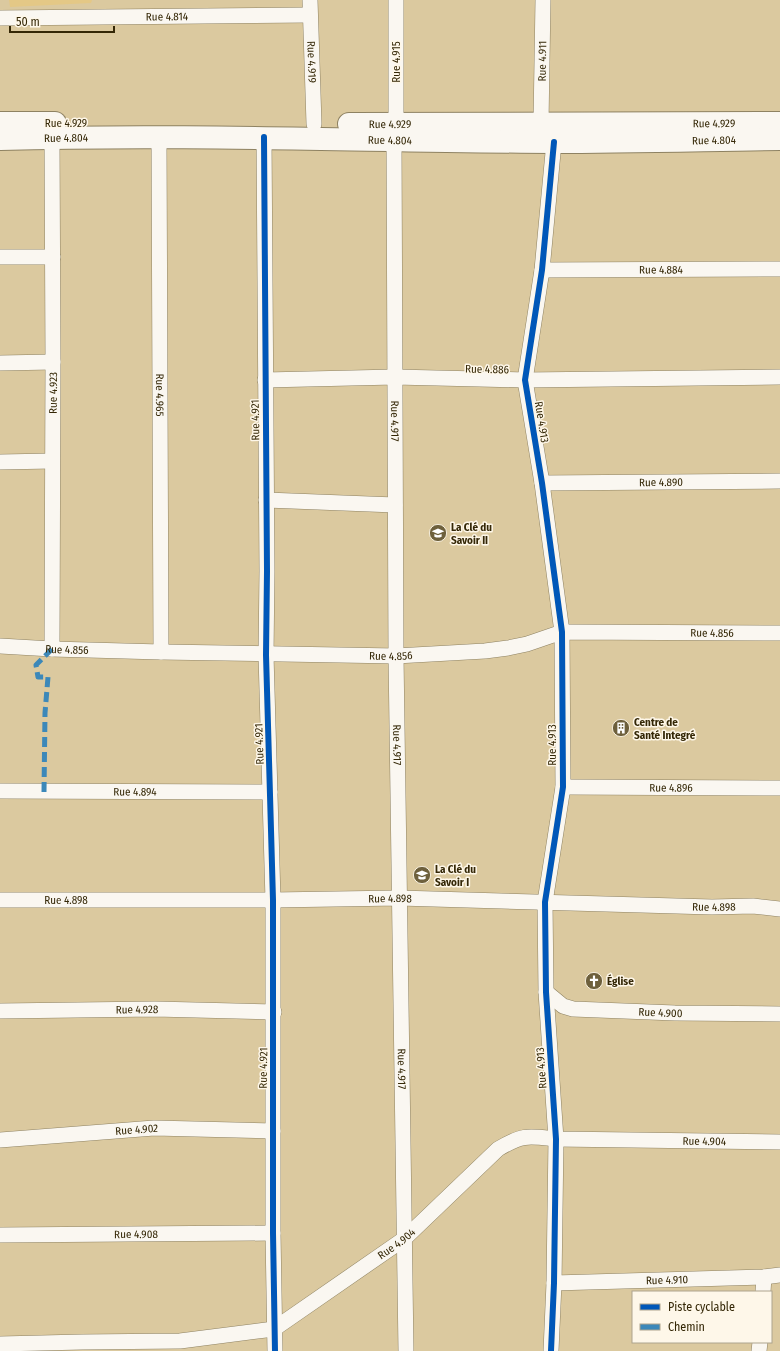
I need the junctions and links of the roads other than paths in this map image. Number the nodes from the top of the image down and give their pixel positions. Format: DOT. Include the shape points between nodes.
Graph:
graph roads {
  1 [pos="396,0"];
  2 [pos="543,0"];
  3 [pos="310,8"];
  4 [pos="0,18"];
  5 [pos="0,123"];
  6 [pos="541,123"];
  7 [pos="780,123"];
  8 [pos="314,124"];
  9 [pos="395,131"];
  10 [pos="52,137"];
  11 [pos="264,137"];
  12 [pos="159,138"];
  13 [pos="0,139"];
  14 [pos="780,139"];
  15 [pos="554,142"];
  16 [pos="0,257"];
  17 [pos="53,257"];
  18 [pos="780,269"];
  19 [pos="542,270"];
  20 [pos="53,362"];
  21 [pos="0,363"];
  22 [pos="395,377"];
  23 [pos="780,377"];
  24 [pos="265,380"];
  25 [pos="525,380"];
  26 [pos="52,461"];
  27 [pos="0,462"];
  28 [pos="780,481"];
  29 [pos="542,483"];
  30 [pos="266,500"];
  31 [pos="395,505"];
  32 [pos="562,632"];
  33 [pos="780,633"];
  34 [pos="0,646"];
  35 [pos="52,649"];
  36 [pos="161,652"];
  37 [pos="266,655"];
  38 [pos="396,656"];
  39 [pos="563,787"];
  40 [pos="780,788"];
  41 [pos="0,791"];
  42 [pos="270,792"];
  43 [pos="399,898"];
  44 [pos="0,900"];
  45 [pos="273,900"];
  46 [pos="544,902"];
  47 [pos="780,909"];
  48 [pos="546,992"];
  49 [pos="0,1011"];
  50 [pos="274,1012"];
  51 [pos="780,1014"];
  52 [pos="273,1131"];
  53 [pos="0,1140"];
  54 [pos="556,1140"];
  55 [pos="780,1142"];
  56 [pos="273,1233"];
  57 [pos="0,1235"];
  58 [pos="404,1239"];
  59 [pos="780,1275"];
  60 [pos="764,1277"];
  61 [pos="554,1283"];
  62 [pos="763,1291"];
  63 [pos="274,1329"];
  64 [pos="0,1344"];
  65 [pos="82,1346"];
  66 [pos="180,1346"];
  67 [pos="275,1351"];
  68 [pos="406,1351"];
  69 [pos="551,1351"];
  1 -- 9 [label="street, Rue 4.915"];
  2 -- 6 [label="street, Rue 4.911"];
  3 -- 4 [label="street, Rue 4.814"];
  3 -- 8 [label="street, Rue 4.919"];
  5 -- 8 [label="main road, Rue 4.929"];
  6 -- 7 [label="main road, Rue 4.929"];
  6 -- 9 [label="main road, Rue 4.929"];
  8 -- 9 [label="main road, Rue 4.929"];
  9 -- 11 [label="main road, Rue 4.804"];
  9 -- 15 [label="main road, Rue 4.804"];
  9 -- 22 [label="street, Rue 4.917"];
  10 -- 12 [label="main road, Rue 4.804"];
  10 -- 13 [label="main road, Rue 4.804"];
  10 -- 17 [label="street, Rue 4.923"];
  11 -- 12 [label="main road, Rue 4.804"];
  11 -- 24 [label="street, Rue 4.921"];
  12 -- 36 [label="street, Rue 4.965"];
  14 -- 15 [label="main road, Rue 4.804"];
  15 -- 19 [label="street, Rue 4.913"];
  16 -- 17 [label="street"];
  17 -- 20 [label="street, Rue 4.923"];
  18 -- 19 [label="street, Rue 4.884"];
  19 -- 25 [label="street, Rue 4.913"];
  20 -- 21 [label="street"];
  20 -- 26 [label="street, Rue 4.923"];
  22 -- 24 [label="street, Rue 4.886"];
  22 -- 25 [label="street, Rue 4.886"];
  22 -- 31 [label="street, Rue 4.917"];
  23 -- 25 [label="street, Rue 4.886"];
  24 -- 30 [label="street, Rue 4.921"];
  25 -- 29 [label="street, Rue 4.913"];
  26 -- 27 [label="street"];
  26 -- 35 [label="street, Rue 4.923"];
  28 -- 29 [label="street, Rue 4.890"];
  29 -- 32 [label="street, Rue 4.913"];
  30 -- 31 [label="street"];
  30 -- 37 [label="street, Rue 4.921"];
  31 -- 38 [label="street, Rue 4.917"];
  32 -- 33 [label="street, Rue 4.856"];
  32 -- 38 [label="street, Rue 4.856" via="508,648"];
  32 -- 39 [label="street, Rue 4.913"];
  34 -- 35 [label="street, Rue 4.856"];
  35 -- 36 [label="street, Rue 4.856"];
  36 -- 37 [label="street, Rue 4.856"];
  37 -- 38 [label="street, Rue 4.856"];
  37 -- 42 [label="street, Rue 4.921"];
  38 -- 43 [label="street, Rue 4.917"];
  39 -- 40 [label="street, Rue 4.896"];
  39 -- 46 [label="street, Rue 4.913"];
  41 -- 42 [label="street, Rue 4.894"];
  42 -- 45 [label="street, Rue 4.921"];
  43 -- 45 [label="street, Rue 4.898"];
  43 -- 46 [label="street, Rue 4.898"];
  43 -- 58 [label="street, Rue 4.917"];
  44 -- 45 [label="street, Rue 4.898"];
  45 -- 50 [label="street, Rue 4.921"];
  46 -- 47 [label="street, Rue 4.898" via="753,906"];
  46 -- 48 [label="street, Rue 4.913"];
  48 -- 51 [label="street, Rue 4.900" via="563,1006 573,1009"];
  48 -- 54 [label="street, Rue 4.913"];
  49 -- 50 [label="street, Rue 4.928" via="155,1009"];
  50 -- 52 [label="street, Rue 4.921"];
  52 -- 53 [label="street, Rue 4.902" via="154,1128"];
  52 -- 56 [label="street, Rue 4.921"];
  54 -- 55 [label="street, Rue 4.904"];
  54 -- 58 [label="street, Rue 4.904" via="528,1136 513,1140 498,1149"];
  54 -- 61 [label="street, Rue 4.913"];
  56 -- 57 [label="street, Rue 4.908"];
  56 -- 63 [label="street, Rue 4.921"];
  58 -- 63 [label="street, Rue 4.904"];
  58 -- 68 [label="street, Rue 4.917"];
  59 -- 60 [label="street, Rue 4.910"];
  60 -- 61 [label="street, Rue 4.910"];
  60 -- 62 [label="street"];
  61 -- 69 [label="street, Rue 4.913"];
  63 -- 66 [label="street, Rue 4.904"];
  63 -- 67 [label="street, Rue 4.921"];
  64 -- 65 [label="street, Rue 4.904"];
  65 -- 66 [label="street, Rue 4.904"];
}
